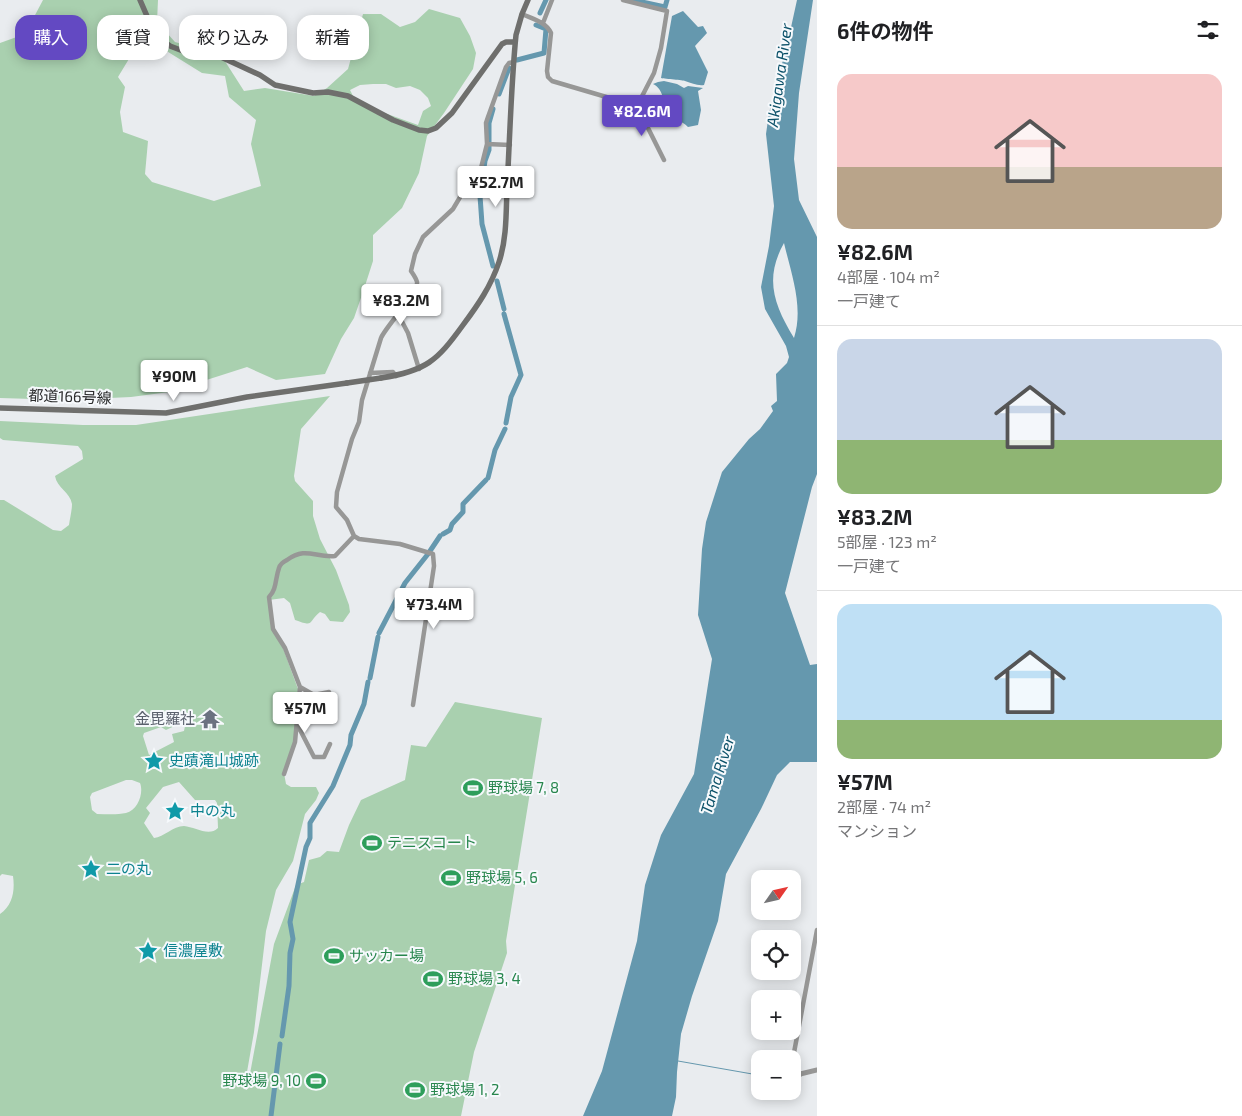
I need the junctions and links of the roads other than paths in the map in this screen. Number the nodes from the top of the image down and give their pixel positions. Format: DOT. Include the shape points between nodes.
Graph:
graph roads {
  1 [pos="140,0"];
  2 [pos="528,0"];
  3 [pos="552,0"];
  4 [pos="623,0"];
  5 [pos="522,14"];
  6 [pos="543,23"];
  7 [pos="515,42"];
  8 [pos="514,62"];
  9 [pos="637,106"];
  10 [pos="487,144"];
  11 [pos="510,144"];
  12 [pos="664,160"];
  13 [pos="398,314"];
  14 [pos="419,370"];
  15 [pos="370,373"];
  16 [pos="396,376"];
  17 [pos="0,408"];
  18 [pos="354,536"];
  19 [pos="300,687"];
  20 [pos="329,692"];
  21 [pos="413,705"];
  22 [pos="296,724"];
  23 [pos="330,744"];
  24 [pos="284,774"];
  25 [pos="817,930"];
  26 [pos="794,1050"];
  27 [pos="817,1070"];
  28 [pos="801,1074"];
  1 -- 7 [label="main road" via="153,30 170,46 221,57 274,85 348,96 419,130 436,128 452,113 502,44"];
  2 -- 5 [label="main road"];
  3 -- 6 [label="street"];
  4 -- 9 [label="street" via="667,11 654,74"];
  5 -- 6 [label="street"];
  5 -- 7 [label="main road"];
  6 -- 9 [label="street" via="551,33 547,71 552,81"];
  7 -- 8 [label="main road"];
  8 -- 10 [label="street" via="506,67 486,123"];
  8 -- 11 [label="main road"];
  9 -- 12 [label="street"];
  10 -- 11 [label="street"];
  10 -- 13 [label="street" via="480,172 469,182 453,209 421,241 411,271 417,282 416,288"];
  11 -- 14 [label="main road" via="505,231 495,272 480,302 445,349"];
  13 -- 14 [label="street" via="408,333"];
  13 -- 15 [label="street" via="385,330"];
  14 -- 16 [label="main road, 都道166号線"];
  15 -- 16 [label="street" via="393,372"];
  15 -- 18 [label="street" via="335,501"];
  16 -- 17 [label="main road, 都道166号線, bridge" via="247,397 166,413"];
  18 -- 19 [label="street" via="335,556 300,553 279,568 269,598 272,625"];
  18 -- 21 [label="street" via="433,554 434,566"];
  19 -- 20 [label="street" via="314,695"];
  19 -- 22 [label="street"];
  22 -- 23 [label="street" via="314,757 324,757"];
  22 -- 24 [label="street" via="296,742"];
  25 -- 26 [label="street"];
  27 -- 28 [label="street"];
}
